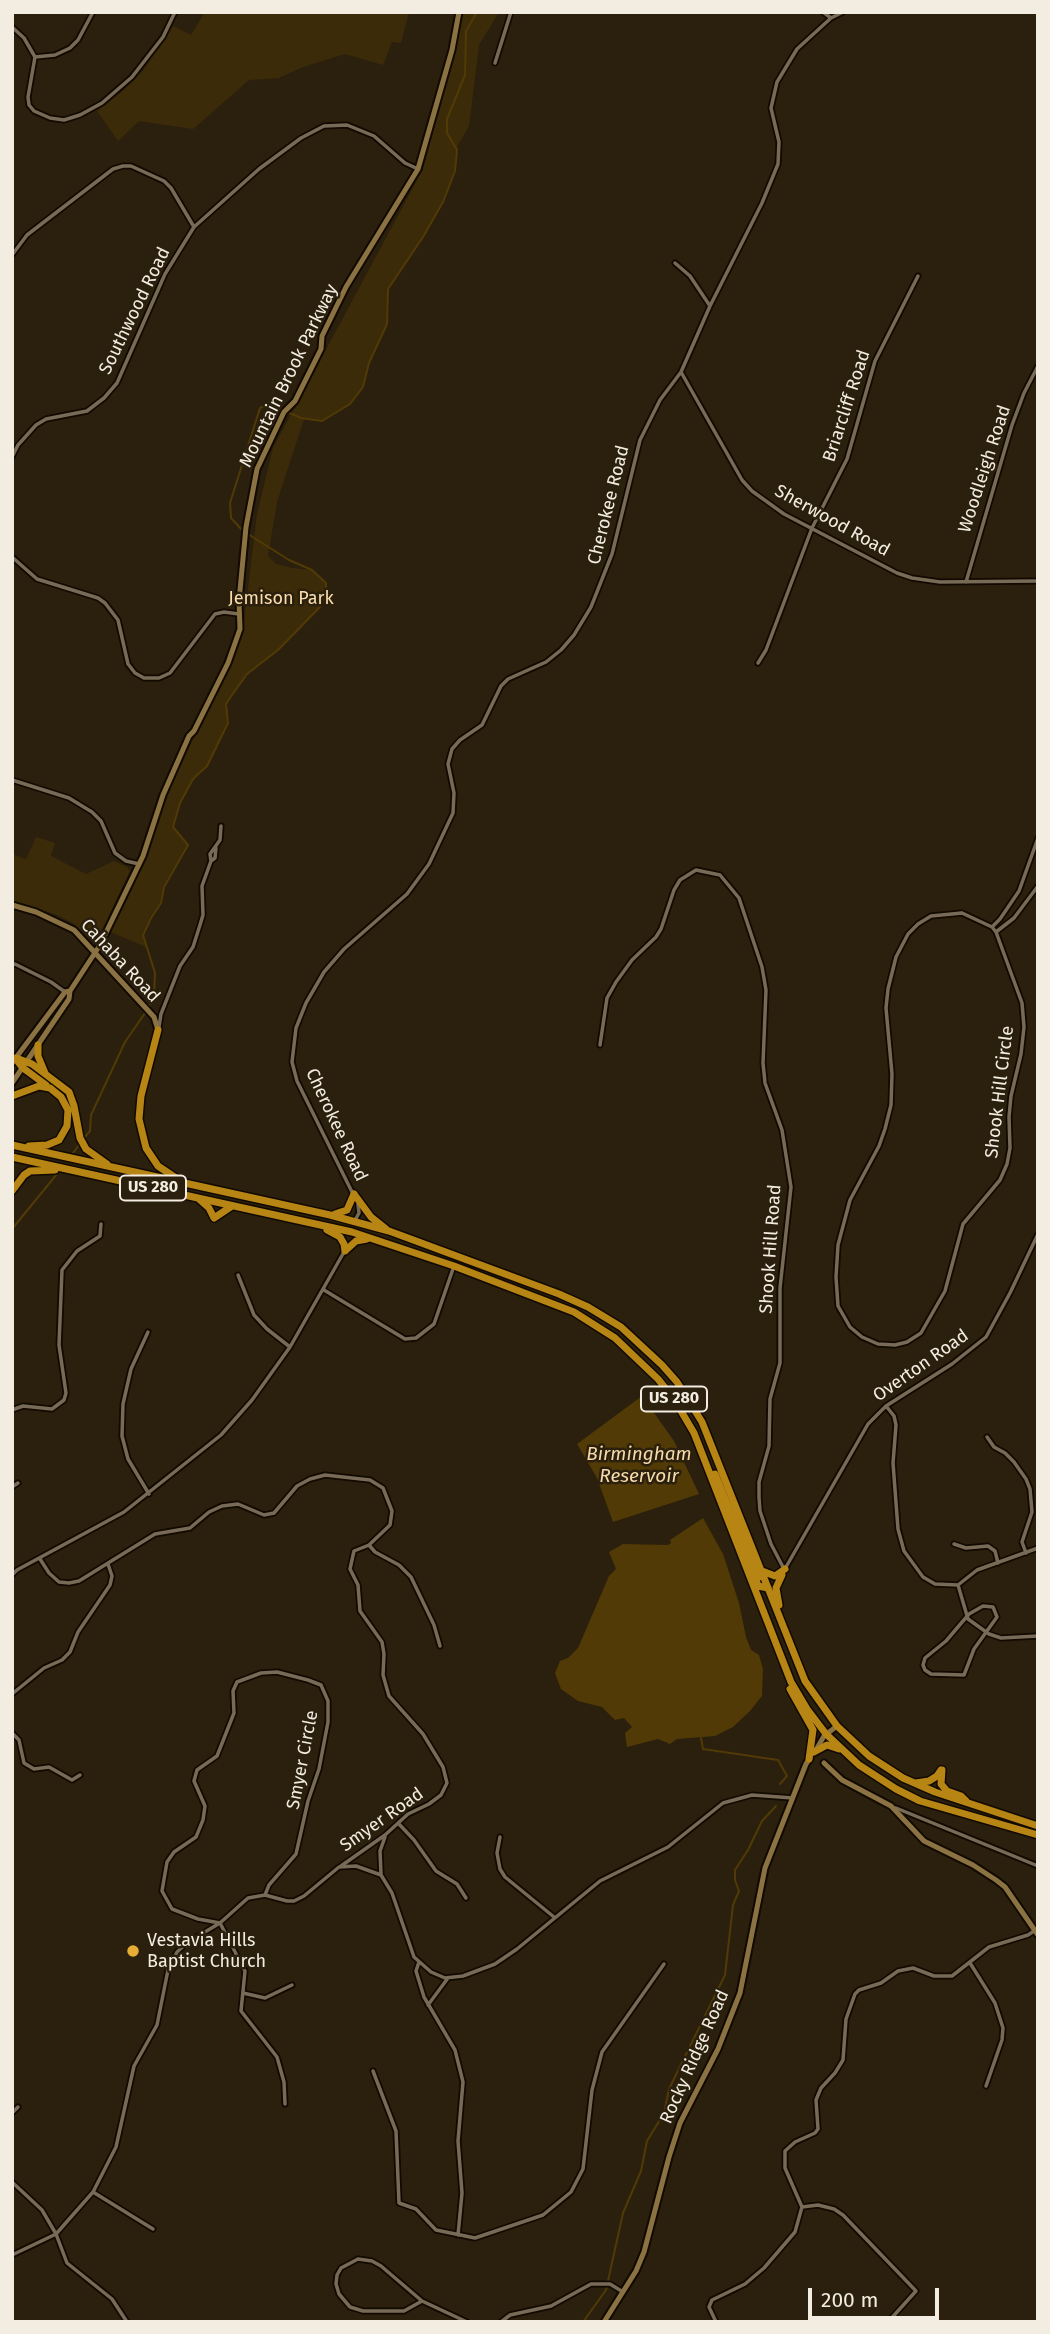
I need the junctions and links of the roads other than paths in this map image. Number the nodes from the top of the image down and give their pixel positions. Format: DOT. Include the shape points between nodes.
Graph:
graph roads {
  1 [pos="93,12"];
  2 [pos="175,12"];
  3 [pos="458,12"];
  4 [pos="511,12"];
  5 [pos="823,12"];
  6 [pos="843,12"];
  7 [pos="831,18"];
  8 [pos="12,27"];
  9 [pos="35,57"];
  10 [pos="495,63"];
  11 [pos="418,169"];
  12 [pos="194,228"];
  13 [pos="12,255"];
  14 [pos="675,264"];
  15 [pos="918,276"];
  16 [pos="710,306"];
  17 [pos="1038,366"];
  18 [pos="681,372"];
  19 [pos="12,457"];
  20 [pos="812,528"];
  21 [pos="12,557"];
  22 [pos="1038,581"];
  23 [pos="966,582"];
  24 [pos="240,614"];
  25 [pos="758,663"];
  26 [pos="12,780"];
  27 [pos="221,826"];
  28 [pos="1038,838"];
  29 [pos="1036,850"];
  30 [pos="139,864"];
  31 [pos="1038,886"];
  32 [pos="12,905"];
  33 [pos="992,927"];
  34 [pos="996,932"];
  35 [pos="83,938"];
  36 [pos="95,952"];
  37 [pos="12,965"];
  38 [pos="86,967"];
  39 [pos="67,992"];
  40 [pos="158,1030"];
  41 [pos="38,1045"];
  42 [pos="600,1045"];
  43 [pos="13,1059"];
  44 [pos="25,1065"];
  45 [pos="46,1073"];
  46 [pos="12,1083"];
  47 [pos="50,1088"];
  48 [pos="12,1096"];
  49 [pos="13,1145"];
  50 [pos="12,1157"];
  51 [pos="110,1167"];
  52 [pos="74,1170"];
  53 [pos="190,1184"];
  54 [pos="14,1188"];
  55 [pos="354,1194"];
  56 [pos="196,1198"];
  57 [pos="232,1206"];
  58 [pos="251,1210"];
  59 [pos="330,1215"];
  60 [pos="307,1222"];
  61 [pos="354,1222"];
  62 [pos="102,1224"];
  63 [pos="389,1231"];
  64 [pos="1038,1234"];
  65 [pos="373,1239"];
  66 [pos="345,1251"];
  67 [pos="454,1266"];
  68 [pos="238,1275"];
  69 [pos="324,1290"];
  70 [pos="148,1332"];
  71 [pos="290,1347"];
  72 [pos="886,1406"];
  73 [pos="12,1410"];
  74 [pos="694,1433"];
  75 [pos="987,1437"];
  76 [pos="18,1483"];
  77 [pos="12,1487"];
  78 [pos="149,1494"];
  79 [pos="369,1545"];
  80 [pos="954,1545"];
  81 [pos="1038,1548"];
  82 [pos="1026,1553"];
  83 [pos="40,1559"];
  84 [pos="998,1563"];
  85 [pos="108,1564"];
  86 [pos="12,1566"];
  87 [pos="752,1566"];
  88 [pos="17,1570"];
  89 [pos="761,1571"];
  90 [pos="783,1572"];
  91 [pos="12,1575"];
  92 [pos="958,1585"];
  93 [pos="768,1588"];
  94 [pos="968,1619"];
  95 [pos="987,1631"];
  96 [pos="1038,1636"];
  97 [pos="440,1646"];
  98 [pos="775,1646"];
  99 [pos="796,1659"];
  100 [pos="12,1694"];
  101 [pos="836,1726"];
  102 [pos="12,1733"];
  103 [pos="826,1734"];
  104 [pos="814,1752"];
  105 [pos="847,1753"];
  106 [pos="809,1759"];
  107 [pos="824,1763"];
  108 [pos="80,1775"];
  109 [pos="914,1783"];
  110 [pos="793,1798"];
  111 [pos="969,1804"];
  112 [pos="891,1806"];
  113 [pos="398,1823"];
  114 [pos="1038,1826"];
  115 [pos="385,1835"];
  116 [pos="1038,1835"];
  117 [pos="500,1837"];
  118 [pos="1038,1866"];
  119 [pos="339,1867"];
  120 [pos="381,1875"];
  121 [pos="265,1895"];
  122 [pos="466,1898"];
  123 [pos="554,1917"];
  124 [pos="220,1923"];
  125 [pos="1036,1933"];
  126 [pos="418,1962"];
  127 [pos="970,1963"];
  128 [pos="664,1964"];
  129 [pos="449,1977"];
  130 [pos="292,1985"];
  131 [pos="243,1993"];
  132 [pos="428,2004"];
  133 [pos="373,2071"];
  134 [pos="986,2085"];
  135 [pos="285,2104"];
  136 [pos="18,2107"];
  137 [pos="12,2113"];
  138 [pos="12,2182"];
  139 [pos="93,2192"];
  140 [pos="802,2207"];
  141 [pos="153,2229"];
  142 [pos="56,2234"];
  143 [pos="458,2235"];
  144 [pos="12,2255"];
  145 [pos="624,2292"];
  146 [pos="422,2301"];
  147 [pos="127,2322"];
  148 [pos="467,2322"];
  149 [pos="501,2322"];
  150 [pos="604,2322"];
  151 [pos="716,2322"];
  152 [pos="888,2322"];
  1 -- 9 [label="street" via="70,48"];
  2 -- 9 [label="street" via="163,37 132,77 80,115 50,118 29,105"];
  3 -- 11 [label="main road, Mountain Brook Parkway" via="452,50"];
  4 -- 10 [label="street"];
  5 -- 7 [label="street"];
  6 -- 7 [label="street, Cherokee Road"];
  7 -- 16 [label="street, Cherokee Road" via="797,49 776,83 771,108 779,142 778,164"];
  8 -- 9 [label="street"];
  11 -- 12 [label="street, Southwood Road" via="363,130 324,126 259,169"];
  11 -- 24 [label="main road, Mountain Brook Parkway" via="340,299 322,335 321,349 257,469 246,527"];
  12 -- 13 [label="street" via="164,181 123,166 27,235"];
  12 -- 19 [label="street, Southwood Road" via="165,274 117,383 87,411 36,425"];
  14 -- 16 [label="street" via="690,276"];
  15 -- 20 [label="street, Briarcliff Road" via="875,361 847,459"];
  16 -- 18 [label="street, Cherokee Road"];
  17 -- 23 [label="street, Woodleigh Road" via="1012,425"];
  18 -- 20 [label="street, Sherwood Road" via="742,480 767,503"];
  18 -- 55 [label="street, Cherokee Road" via="660,400 640,440 612,554 591,607 561,650 508,679 482,725 452,749 448,764 453,813 429,864 407,894 324,972 296,1028 292,1062 297,1081"];
  20 -- 23 [label="street, Sherwood Road" via="897,573"];
  20 -- 25 [label="street, Briarcliff Road"];
  21 -- 24 [label="street" via="37,579 105,603 118,621 128,664 144,678 170,673 215,614"];
  22 -- 23 [label="street, Sherwood Road"];
  24 -- 30 [label="main road, Mountain Brook Parkway" via="240,629 228,663 189,736"];
  26 -- 30 [label="street" via="69,798 92,812 115,853"];
  27 -- 40 [label="street" via="202,886 200,925 175,978"];
  28 -- 29 [label="street"];
  29 -- 33 [label="street" via="1019,891"];
  30 -- 36 [label="main road, Mountain Brook Parkway"];
  31 -- 34 [label="street" via="1014,918"];
  32 -- 35 [label="main road, Cahaba Road" via="66,924"];
  33 -- 34 [label="street, Shook Hill Circle"];
  33 -- 34 [label="street, Shook Hill Circle" via="962,913 931,916 908,934 896,957 886,1008 891,1105 879,1146 850,1200 836,1256 838,1306 850,1326 878,1344 907,1342 921,1333 945,1291 963,1224 1007,1164 1023,1003"];
  35 -- 36 [label="main road, Cahaba Road"];
  35 -- 38 [label="main road"];
  36 -- 38 [label="main road, Mountain Brook Parkway"];
  36 -- 40 [label="main road, Cahaba Road" via="154,1017"];
  37 -- 39 [label="street"];
  38 -- 39 [label="main road, Mountain Brook Parkway"];
  39 -- 41 [label="main road" via="69,999"];
  39 -- 43 [label="main road"];
  40 -- 53 [label="highway" via="141,1096 141,1136 158,1166"];
  41 -- 44 [label="main road"];
  41 -- 45 [label="highway"];
  42 -- 90 [label="street, Shook Hill Road" via="607,998 632,960 661,929 680,880 696,870 720,875 739,898 762,967 765,1083 782,1130 791,1187 781,1273 780,1363 770,1398 769,1446 758,1496"];
  43 -- 44 [label="highway"];
  44 -- 45 [label="highway"];
  44 -- 46 [label="main road"];
  44 -- 47 [label="highway"];
  45 -- 51 [label="highway" via="71,1096 79,1138 86,1149"];
  47 -- 48 [label="highway" via="40,1086"];
  47 -- 49 [label="highway" via="68,1110 65,1132 47,1145"];
  49 -- 51 [label="highway, US 280"];
  50 -- 52 [label="highway, US 280"];
  51 -- 53 [label="highway, US 280"];
  52 -- 54 [label="highway" via="36,1169"];
  52 -- 56 [label="highway, US 280"];
  53 -- 59 [label="highway, US 280"];
  55 -- 59 [label="highway" via="348,1210"];
  55 -- 61 [label="street, Cherokee Road" via="359,1213"];
  55 -- 63 [label="highway"];
  56 -- 57 [label="highway, US 280"];
  56 -- 57 [label="highway" via="214,1217"];
  57 -- 58 [label="highway, US 280"];
  58 -- 60 [label="highway, US 280"];
  58 -- 61 [label="highway" via="342,1226"];
  59 -- 61 [label="highway, US 280"];
  60 -- 65 [label="highway, US 280"];
  60 -- 66 [label="highway" via="340,1237"];
  61 -- 63 [label="highway, US 280"];
  62 -- 73 [label="street" via="100,1236 77,1251 62,1270 59,1345 64,1401 52,1409 23,1406"];
  63 -- 89 [label="highway, US 280" via="588,1307 646,1349 677,1382 702,1422"];
  64 -- 72 [label="street, Overton Road" via="986,1337"];
  65 -- 66 [label="highway" via="356,1241"];
  65 -- 67 [label="highway, US 280"];
  66 -- 69 [label="street"];
  67 -- 69 [label="street" via="434,1324 416,1338 405,1339"];
  67 -- 74 [label="highway, US 280" via="574,1312 615,1338 657,1378"];
  68 -- 71 [label="street" via="254,1315"];
  69 -- 71 [label="street"];
  70 -- 78 [label="street" via="131,1369 122,1436 128,1460"];
  71 -- 78 [label="street" via="221,1435"];
  72 -- 90 [label="street, Overton Road" via="867,1423"];
  72 -- 92 [label="street" via="896,1425 893,1463 904,1551 923,1577 935,1584"];
  74 -- 87 [label="highway"];
  74 -- 98 [label="highway, US 280"];
  75 -- 82 [label="street" via="1027,1479 1031,1512 1022,1542"];
  76 -- 77 [label="street"];
  78 -- 83 [label="street"];
  79 -- 85 [label="street, Smyer Road" via="390,1525 392,1511 383,1488 370,1480 325,1475 297,1486 274,1513 264,1515 238,1504 222,1506 190,1528 155,1534"];
  79 -- 97 [label="street" via="411,1577"];
  79 -- 113 [label="street, Smyer Road" via="357,1548 351,1556 360,1611 383,1642 383,1675 389,1696 423,1734 447,1783 441,1795"];
  80 -- 84 [label="street" via="988,1546"];
  81 -- 82 [label="street"];
  82 -- 84 [label="street"];
  83 -- 85 [label="street, Smyer Road" via="48,1573 69,1583"];
  83 -- 88 [label="street"];
  84 -- 92 [label="street" via="978,1570"];
  85 -- 100 [label="street" via="110,1586 78,1632 70,1652"];
  86 -- 88 [label="street"];
  87 -- 89 [label="highway" via="759,1577"];
  87 -- 93 [label="highway" via="758,1586"];
  88 -- 91 [label="street"];
  89 -- 90 [label="highway" via="770,1576"];
  89 -- 93 [label="highway, US 280"];
  90 -- 93 [label="street, Overton Road"];
  90 -- 99 [label="highway" via="776,1598"];
  92 -- 94 [label="street"];
  93 -- 99 [label="highway, US 280"];
  94 -- 95 [label="street"];
  94 -- 95 [label="street" via="983,1606 993,1607 997,1617"];
  94 -- 95 [label="street" via="925,1658 925,1670 964,1675"];
  95 -- 96 [label="street" via="1001,1638"];
  98 -- 103 [label="highway, US 280" via="791,1682"];
  98 -- 106 [label="highway" via="789,1688 813,1730"];
  99 -- 101 [label="highway, US 280" via="805,1681"];
  101 -- 103 [label="main road, Rocky Ridge Road"];
  101 -- 109 [label="highway, US 280" via="869,1756"];
  102 -- 108 [label="street" via="19,1740 24,1763 34,1769 49,1766 72,1780"];
  103 -- 104 [label="main road, Rocky Ridge Road"];
  103 -- 105 [label="highway, US 280"];
  104 -- 105 [label="highway" via="827,1745"];
  104 -- 106 [label="main road, Rocky Ridge Road"];
  105 -- 116 [label="highway, US 280" via="920,1801"];
  106 -- 110 [label="main road, Rocky Ridge Road"];
  107 -- 112 [label="main road" via="842,1780"];
  109 -- 111 [label="highway, US 280"];
  109 -- 111 [label="highway" via="929,1781 942,1770 941,1784"];
  110 -- 123 [label="street" via="752,1795 723,1803 668,1847 600,1881"];
  110 -- 145 [label="main road, Rocky Ridge Road" via="765,1868 740,1993 680,2123 652,2229"];
  111 -- 114 [label="highway, US 280"];
  112 -- 118 [label="street"];
  112 -- 125 [label="main road" via="924,1841 1005,1887"];
  113 -- 115 [label="street, Smyer Road"];
  113 -- 122 [label="street" via="436,1871 457,1884"];
  115 -- 119 [label="street, Smyer Road"];
  115 -- 120 [label="street"];
  117 -- 123 [label="street" via="497,1853 505,1877"];
  119 -- 120 [label="street" via="356,1866"];
  119 -- 121 [label="street, Smyer Road" via="295,1901"];
  120 -- 126 [label="street"];
  121 -- 124 [label="street" via="248,1898"];
  121 -- 124 [label="street, Smyer Circle" via="296,1854 328,1722 328,1701 320,1685 277,1672 237,1682 234,1713 216,1756 197,1770 194,1781 205,1805 203,1820 196,1837 174,1852 163,1877 162,1891 172,1909"];
  123 -- 129 [label="street" via="495,1964"];
  124 -- 131 [label="street" via="245,1970"];
  124 -- 139 [label="street" via="188,1942 167,1970 157,2025 134,2066 116,2147"];
  125 -- 127 [label="street" via="989,1947"];
  126 -- 129 [label="street"];
  126 -- 132 [label="street" via="416,1971"];
  127 -- 134 [label="street" via="995,2003 1003,2028"];
  127 -- 140 [label="street" via="945,1977 913,1968 898,1971 855,1994 846,2019 843,2060 816,2100 818,2129 785,2151 785,2168"];
  128 -- 143 [label="street" via="602,2052 592,2090 583,2169 570,2192 543,2215 475,2238"];
  129 -- 132 [label="street"];
  130 -- 131 [label="street" via="265,1998"];
  131 -- 135 [label="street" via="241,2011 277,2057"];
  132 -- 143 [label="street" via="455,2050 463,2082"];
  133 -- 143 [label="street" via="396,2131 399,2203 425,2216 436,2230"];
  136 -- 137 [label="street"];
  138 -- 142 [label="street" via="42,2210"];
  139 -- 141 [label="street"];
  139 -- 142 [label="street"];
  140 -- 151 [label="street" via="795,2232 764,2267 745,2284 712,2300 709,2307"];
  140 -- 152 [label="street" via="818,2205 843,2215 916,2291"];
  142 -- 144 [label="street"];
  142 -- 147 [label="street" via="68,2263 111,2299"];
  145 -- 149 [label="street" via="610,2284 591,2284 551,2306 510,2315"];
  145 -- 150 [label="main road, Rocky Ridge Road"];
  146 -- 146 [label="street" via="372,2261 347,2263 337,2275 344,2302 363,2311 404,2311"];
  146 -- 148 [label="street"];
}
